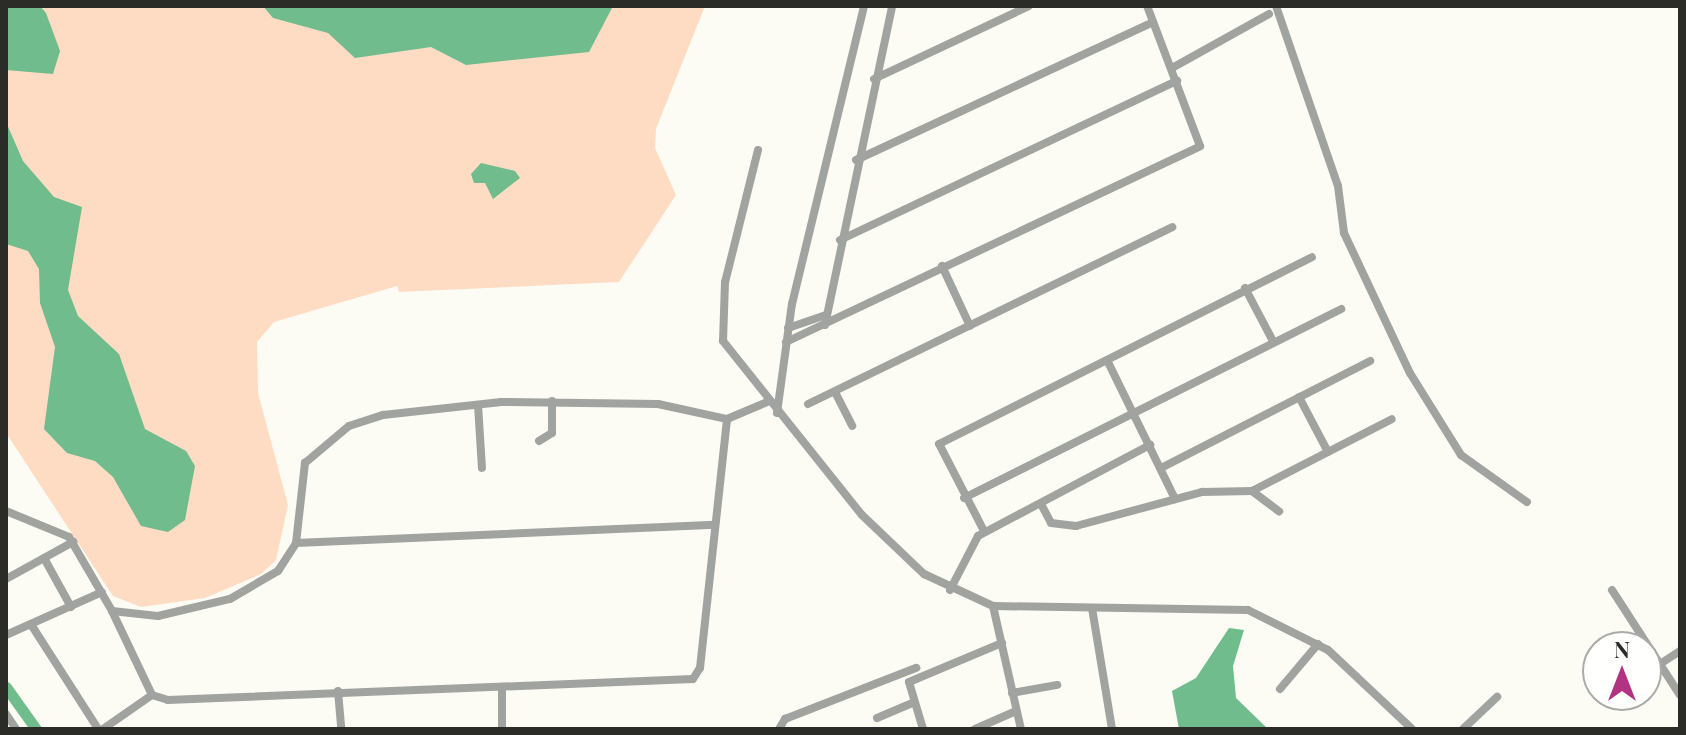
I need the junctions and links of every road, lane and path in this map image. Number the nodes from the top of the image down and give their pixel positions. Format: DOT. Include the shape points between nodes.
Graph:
graph roads {
  1 [pos="864,6"];
  2 [pos="892,6"];
  3 [pos="1029,6"];
  4 [pos="1147,6"];
  5 [pos="1276,6"];
  6 [pos="1269,14"];
  7 [pos="1153,22"];
  8 [pos="1172,68"];
  9 [pos="874,79"];
  10 [pos="1177,81"];
  11 [pos="758,150"];
  12 [pos="856,160"];
  13 [pos="1172,227"];
  14 [pos="840,240"];
  15 [pos="1312,257"];
  16 [pos="942,266"];
  17 [pos="1245,288"];
  18 [pos="1341,309"];
  19 [pos="823,315"];
  20 [pos="835,316"];
  21 [pos="825,325"];
  22 [pos="970,326"];
  23 [pos="788,328"];
  24 [pos="1273,341"];
  25 [pos="786,342"];
  26 [pos="1107,360"];
  27 [pos="1370,361"];
  28 [pos="835,392"];
  29 [pos="1299,397"];
  30 [pos="552,401"];
  31 [pos="767,402"];
  32 [pos="808,404"];
  33 [pos="478,405"];
  34 [pos="1133,412"];
  35 [pos="777,413"];
  36 [pos="727,419"];
  37 [pos="1392,419"];
  38 [pos="852,426"];
  39 [pos="539,441"];
  40 [pos="1150,445"];
  41 [pos="1328,452"];
  42 [pos="482,468"];
  43 [pos="1161,468"];
  44 [pos="1252,491"];
  45 [pos="964,498"];
  46 [pos="1175,499"];
  47 [pos="1527,502"];
  48 [pos="1041,504"];
  49 [pos="6,511"];
  50 [pos="1279,511"];
  51 [pos="715,525"];
  52 [pos="981,534"];
  53 [pos="73,542"];
  54 [pos="296,543"];
  55 [pos="44,558"];
  56 [pos="6,579"];
  57 [pos="950,590"];
  58 [pos="1612,590"];
  59 [pos="102,592"];
  60 [pos="993,606"];
  61 [pos="71,607"];
  62 [pos="1092,608"];
  63 [pos="112,611"];
  64 [pos="32,626"];
  65 [pos="1639,631"];
  66 [pos="6,635"];
  67 [pos="1002,643"];
  68 [pos="1318,644"];
  69 [pos="1680,651"];
  70 [pos="1662,663"];
  71 [pos="1662,667"];
  72 [pos="916,668"];
  73 [pos="1057,685"];
  74 [pos="502,687"];
  75 [pos="1280,689"];
  76 [pos="338,691"];
  77 [pos="1012,693"];
  78 [pos="152,695"];
  79 [pos="1680,695"];
  80 [pos="1497,697"];
  81 [pos="913,703"];
  82 [pos="1014,712"];
  83 [pos="6,714"];
  84 [pos="877,718"];
  85 [pos="16,729"];
  86 [pos="100,729"];
  87 [pos="341,729"];
  88 [pos="502,729"];
  89 [pos="779,729"];
  90 [pos="923,729"];
  91 [pos="975,729"];
  92 [pos="1021,729"];
  93 [pos="1112,729"];
  94 [pos="1412,729"];
  95 [pos="1463,729"];
  1 -- 23 [label="street"];
  2 -- 9 [label="street"];
  3 -- 9 [label="street"];
  4 -- 7 [label="street"];
  5 -- 47 [label="street" via="1340,196 1342,217 1428,408 1461,455"];
  6 -- 8 [label="street"];
  7 -- 8 [label="street"];
  7 -- 12 [label="street"];
  8 -- 10 [label="street"];
  9 -- 12 [label="street"];
  10 -- 14 [label="street"];
  10 -- 16 [label="street" via="1200,146"];
  11 -- 31 [label="street" via="720,329"];
  12 -- 14 [label="street"];
  13 -- 22 [label="street"];
  14 -- 19 [label="street"];
  15 -- 17 [label="street"];
  16 -- 20 [label="street"];
  16 -- 22 [label="street"];
  17 -- 24 [label="street"];
  17 -- 26 [label="street"];
  18 -- 24 [label="street"];
  19 -- 20 [label="street"];
  19 -- 21 [label="street"];
  19 -- 23 [label="street"];
  20 -- 21 [label="street"];
  21 -- 25 [label="street"];
  22 -- 28 [label="street"];
  23 -- 25 [label="street"];
  24 -- 34 [label="street"];
  25 -- 35 [label="street"];
  26 -- 34 [label="street"];
  26 -- 45 [label="street" via="939,444"];
  27 -- 29 [label="street"];
  28 -- 32 [label="street"];
  28 -- 38 [label="street"];
  29 -- 41 [label="street"];
  29 -- 43 [label="street"];
  30 -- 33 [label="street"];
  30 -- 36 [label="street" via="658,404"];
  30 -- 39 [label="street" via="552,433"];
  31 -- 35 [label="street"];
  31 -- 36 [label="street"];
  33 -- 42 [label="street"];
  33 -- 54 [label="street" via="383,415 326,439 305,463"];
  34 -- 40 [label="street"];
  34 -- 45 [label="street"];
  35 -- 57 [label="street" via="836,484 924,574"];
  36 -- 51 [label="street"];
  37 -- 41 [label="street"];
  40 -- 43 [label="street"];
  40 -- 48 [label="street"];
  41 -- 44 [label="street"];
  43 -- 46 [label="street"];
  44 -- 46 [label="street"];
  44 -- 50 [label="street"];
  45 -- 52 [label="street"];
  46 -- 48 [label="street" via="1076,526 1051,523"];
  48 -- 52 [label="street"];
  49 -- 53 [label="street" via="54,526"];
  51 -- 54 [label="street"];
  51 -- 74 [label="street" via="693,679"];
  52 -- 57 [label="street"];
  53 -- 55 [label="street"];
  53 -- 59 [label="street"];
  54 -- 63 [label="street" via="266,582 230,599 158,616"];
  55 -- 56 [label="street"];
  55 -- 61 [label="street"];
  57 -- 60 [label="street"];
  58 -- 65 [label="street"];
  59 -- 61 [label="street"];
  59 -- 63 [label="street"];
  60 -- 62 [label="street"];
  60 -- 67 [label="street"];
  61 -- 64 [label="street"];
  62 -- 68 [label="street" via="1223,606 1284,623"];
  62 -- 93 [label="street"];
  63 -- 78 [label="street"];
  64 -- 66 [label="street"];
  64 -- 86 [label="street"];
  67 -- 77 [label="street"];
  67 -- 81 [label="street" via="913,679"];
  68 -- 75 [label="street"];
  68 -- 94 [label="street"];
  69 -- 70 [label="street"];
  71 -- 79 [label="street"];
  72 -- 89 [label="street" via="785,719"];
  73 -- 77 [label="street"];
  74 -- 76 [label="street"];
  74 -- 88 [label="street"];
  76 -- 78 [label="street"];
  76 -- 87 [label="street"];
  77 -- 82 [label="street"];
  78 -- 86 [label="street"];
  80 -- 95 [label="street"];
  81 -- 84 [label="street"];
  81 -- 90 [label="street"];
  82 -- 91 [label="street"];
  82 -- 92 [label="street"];
  83 -- 85 [label="street"];
}
